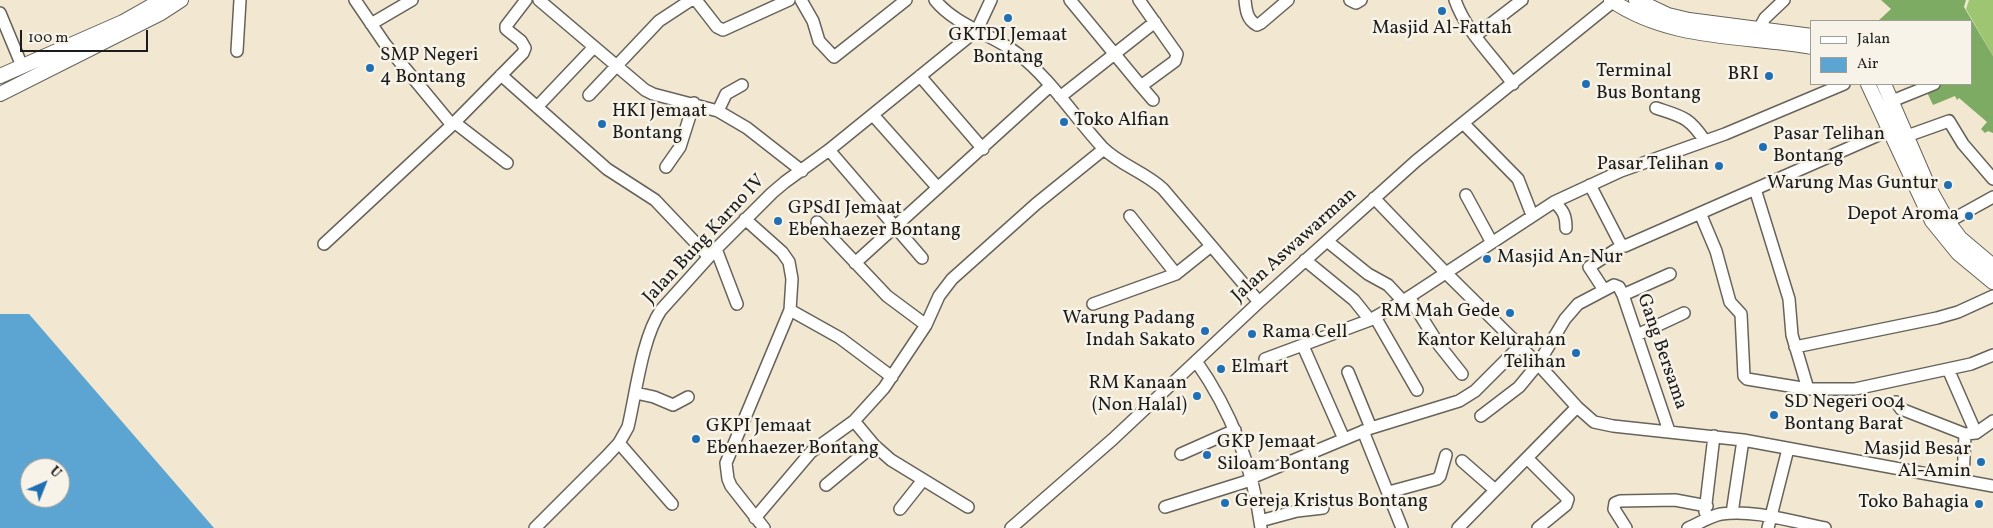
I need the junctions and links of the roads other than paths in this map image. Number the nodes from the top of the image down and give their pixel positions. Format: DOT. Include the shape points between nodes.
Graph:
graph roads {
  1 [pos="162,0"];
  2 [pos="181,0"];
  3 [pos="240,0"];
  4 [pos="355,0"];
  5 [pos="412,0"];
  6 [pos="526,0"];
  7 [pos="539,0"];
  8 [pos="690,0"];
  9 [pos="696,0"];
  10 [pos="788,0"];
  11 [pos="801,0"];
  12 [pos="906,0"];
  13 [pos="935,0"];
  14 [pos="991,0"];
  15 [pos="1070,0"];
  16 [pos="1139,0"];
  17 [pos="1245,0"];
  18 [pos="1288,0"];
  19 [pos="1350,0"];
  20 [pos="1361,0"];
  21 [pos="1455,0"];
  22 [pos="1522,0"];
  23 [pos="1636,0"];
  24 [pos="1784,0"];
  25 [pos="1614,1"];
  26 [pos="0,13"];
  27 [pos="144,16"];
  28 [pos="1154,22"];
  29 [pos="371,24"];
  30 [pos="124,27"];
  31 [pos="1759,29"];
  32 [pos="977,30"];
  33 [pos="1475,36"];
  34 [pos="1810,36"];
  35 [pos="594,46"];
  36 [pos="1810,47"];
  37 [pos="237,50"];
  38 [pos="1114,53"];
  39 [pos="22,66"];
  40 [pos="617,66"];
  41 [pos="501,75"];
  42 [pos="0,76"];
  43 [pos="920,76"];
  44 [pos="1514,84"];
  45 [pos="742,85"];
  46 [pos="1842,85"];
  47 [pos="1869,85"];
  48 [pos="1884,85"];
  49 [pos="1933,85"];
  50 [pos="1050,86"];
  51 [pos="1141,86"];
  52 [pos="0,94"];
  53 [pos="589,95"];
  54 [pos="1060,97"];
  55 [pos="1152,100"];
  56 [pos="694,103"];
  57 [pos="537,107"];
  58 [pos="1656,108"];
  59 [pos="718,111"];
  60 [pos="873,115"];
  61 [pos="1891,116"];
  62 [pos="453,123"];
  63 [pos="1463,123"];
  64 [pos="1908,136"];
  65 [pos="1705,141"];
  66 [pos="983,149"];
  67 [pos="1104,149"];
  68 [pos="829,150"];
  69 [pos="507,163"];
  70 [pos="666,167"];
  71 [pos="802,170"];
  72 [pos="1993,179"];
  73 [pos="1590,185"];
  74 [pos="938,188"];
  75 [pos="1756,188"];
  76 [pos="1466,195"];
  77 [pos="1993,197"];
  78 [pos="1374,198"];
  79 [pos="1554,202"];
  80 [pos="1700,213"];
  81 [pos="1532,215"];
  82 [pos="1130,216"];
  83 [pos="745,219"];
  84 [pos="816,222"];
  85 [pos="1948,222"];
  86 [pos="894,227"];
  87 [pos="1566,228"];
  88 [pos="1327,241"];
  89 [pos="1491,241"];
  90 [pos="324,244"];
  91 [pos="1211,246"];
  92 [pos="1622,246"];
  93 [pos="713,253"];
  94 [pos="922,258"];
  95 [pos="1305,260"];
  96 [pos="855,263"];
  97 [pos="1993,266"];
  98 [pos="1445,272"];
  99 [pos="1176,274"];
  100 [pos="1670,274"];
  101 [pos="1993,282"];
  102 [pos="1604,290"];
  103 [pos="1620,291"];
  104 [pos="1993,296"];
  105 [pos="1406,299"];
  106 [pos="1259,302"];
  107 [pos="737,304"];
  108 [pos="1093,304"];
  109 [pos="790,310"];
  110 [pos="1684,313"];
  111 [pos="1373,319"];
  112 [pos="926,324"];
  113 [pos="1637,335"];
  114 [pos="1303,346"];
  115 [pos="1520,346"];
  116 [pos="1795,347"];
  117 [pos="1993,355"];
  118 [pos="1265,359"];
  119 [pos="1196,362"];
  120 [pos="1538,364"];
  121 [pos="1948,369"];
  122 [pos="1348,372"];
  123 [pos="1462,374"];
  124 [pos="892,377"];
  125 [pos="1808,389"];
  126 [pos="1417,390"];
  127 [pos="636,393"];
  128 [pos="688,397"];
  129 [pos="1896,402"];
  130 [pos="1577,407"];
  131 [pos="1481,416"];
  132 [pos="854,421"];
  133 [pos="1993,421"];
  134 [pos="1367,429"];
  135 [pos="1235,430"];
  136 [pos="1669,431"];
  137 [pos="1970,433"];
  138 [pos="1714,436"];
  139 [pos="1344,439"];
  140 [pos="1743,440"];
  141 [pos="619,443"];
  142 [pos="874,445"];
  143 [pos="1788,449"];
  144 [pos="1180,454"];
  145 [pos="1446,455"];
  146 [pos="1527,458"];
  147 [pos="1462,461"];
  148 [pos="1251,479"];
  149 [pos="922,480"];
  150 [pos="1963,480"];
  151 [pos="826,485"];
  152 [pos="1993,486"];
  153 [pos="1494,489"];
  154 [pos="1389,492"];
  155 [pos="672,504"];
  156 [pos="1707,506"];
  157 [pos="968,507"];
  158 [pos="1165,507"];
  159 [pos="1323,508"];
  160 [pos="900,509"];
  161 [pos="1732,513"];
  162 [pos="1772,516"];
  163 [pos="755,518"];
  164 [pos="1704,521"];
  165 [pos="1260,524"];
  166 [pos="1541,527"];
  167 [pos="534,528"];
  168 [pos="764,528"];
  169 [pos="1011,528"];
  170 [pos="1402,528"];
  171 [pos="1458,528"];
  172 [pos="1626,528"];
  173 [pos="1688,528"];
  174 [pos="1768,528"];
  175 [pos="1823,528"];
  1 -- 27 [label="main road"];
  2 -- 27 [label="main road"];
  3 -- 37 [label="street"];
  4 -- 29 [label="street"];
  5 -- 29 [label="street"];
  6 -- 41 [label="street" via="506,26 525,48"];
  7 -- 35 [label="street"];
  8 -- 40 [label="street" via="659,21"];
  9 -- 10 [label="street" via="723,30"];
  11 -- 12 [label="street" via="819,40 834,57"];
  13 -- 32 [label="street" via="951,15"];
  14 -- 32 [label="street"];
  15 -- 38 [label="street"];
  16 -- 28 [label="street"];
  17 -- 18 [label="street" via="1249,18 1257,25"];
  19 -- 20 [label="street" via="1356,3"];
  21 -- 33 [label="street"];
  22 -- 33 [label="street"];
  23 -- 31 [label="main road" via="1668,15"];
  24 -- 31 [label="street"];
  25 -- 36 [label="main road" via="1672,28"];
  25 -- 44 [label="street, Jalan Aswawarman"];
  26 -- 39 [label="street"];
  27 -- 30 [label="main road"];
  28 -- 38 [label="street"];
  28 -- 51 [label="street" via="1177,58"];
  29 -- 62 [label="street"];
  30 -- 39 [label="main road"];
  30 -- 52 [label="main road"];
  31 -- 34 [label="main road"];
  32 -- 43 [label="street, Jalan Bung Karno IV"];
  32 -- 50 [label="street" via="1018,53"];
  33 -- 44 [label="street"];
  35 -- 40 [label="street"];
  35 -- 57 [label="street"];
  38 -- 51 [label="street"];
  38 -- 54 [label="street"];
  39 -- 42 [label="main road"];
  40 -- 53 [label="street"];
  40 -- 56 [label="street" via="653,94"];
  41 -- 57 [label="street"];
  41 -- 62 [label="street"];
  43 -- 60 [label="street, Jalan Bung Karno IV"];
  43 -- 66 [label="street"];
  44 -- 63 [label="street, Jalan Aswawarman"];
  45 -- 59 [label="street" via="726,94"];
  46 -- 65 [label="street"];
  47 -- 61 [label="main road"];
  48 -- 61 [label="main road"];
  49 -- 61 [label="street"];
  50 -- 54 [label="street"];
  50 -- 66 [label="street"];
  51 -- 55 [label="street"];
  54 -- 67 [label="street"];
  56 -- 59 [label="street"];
  56 -- 70 [label="street" via="680,147"];
  57 -- 93 [label="street" via="607,169 655,200"];
  58 -- 65 [label="street" via="1688,119"];
  59 -- 71 [label="street" via="747,128"];
  60 -- 68 [label="street, Jalan Bung Karno IV"];
  60 -- 74 [label="street"];
  61 -- 64 [label="main road"];
  61 -- 75 [label="street"];
  61 -- 101 [label="main road" via="1932,221 1958,253"];
  62 -- 69 [label="street"];
  62 -- 90 [label="street"];
  63 -- 78 [label="street, Jalan Aswawarman"];
  63 -- 81 [label="street" via="1518,179"];
  64 -- 72 [label="street" via="1949,121 1963,144"];
  64 -- 85 [label="main road" via="1929,188"];
  65 -- 73 [label="street"];
  66 -- 74 [label="street"];
  67 -- 91 [label="street" via="1163,188"];
  67 -- 112 [label="street" via="960,270 939,296"];
  68 -- 71 [label="street, Jalan Bung Karno IV"];
  68 -- 86 [label="street"];
  71 -- 83 [label="street, Jalan Bung Karno IV"];
  73 -- 79 [label="street"];
  73 -- 92 [label="street"];
  74 -- 86 [label="street"];
  75 -- 80 [label="street"];
  75 -- 116 [label="street" via="1789,299"];
  76 -- 89 [label="street"];
  77 -- 85 [label="street"];
  78 -- 88 [label="street, Jalan Aswawarman"];
  78 -- 98 [label="street"];
  79 -- 81 [label="street"];
  79 -- 87 [label="street" via="1566,215"];
  80 -- 92 [label="street"];
  80 -- 125 [label="street" via="1716,251 1730,300 1738,311 1745,378"];
  81 -- 89 [label="street"];
  82 -- 99 [label="street"];
  83 -- 93 [label="street, Jalan Bung Karno IV"];
  83 -- 109 [label="street" via="789,262 792,279"];
  84 -- 96 [label="street"];
  85 -- 97 [label="main road" via="1960,238"];
  86 -- 94 [label="street"];
  86 -- 96 [label="street"];
  88 -- 95 [label="street, Jalan Aswawarman"];
  88 -- 105 [label="street"];
  89 -- 98 [label="street"];
  91 -- 99 [label="street"];
  91 -- 106 [label="street"];
  92 -- 102 [label="street" via="1589,267"];
  93 -- 107 [label="street"];
  93 -- 127 [label="street, Jalan Bung Karno IV" via="655,318"];
  95 -- 106 [label="street, Jalan Aswawarman"];
  95 -- 111 [label="street"];
  96 -- 112 [label="street" via="887,296"];
  98 -- 105 [label="street"];
  98 -- 115 [label="street"];
  99 -- 108 [label="street"];
  100 -- 103 [label="street"];
  102 -- 103 [label="street"];
  102 -- 120 [label="street" via="1578,304"];
  103 -- 113 [label="street, Gang Bersama"];
  104 -- 116 [label="street" via="1937,318"];
  105 -- 111 [label="street"];
  105 -- 123 [label="street"];
  106 -- 119 [label="street, Jalan Aswawarman"];
  109 -- 124 [label="street" via="840,338"];
  109 -- 163 [label="street" via="726,463 731,486"];
  110 -- 113 [label="street"];
  111 -- 114 [label="street"];
  111 -- 126 [label="street"];
  112 -- 124 [label="street"];
  113 -- 136 [label="street, Gang Bersama"];
  114 -- 118 [label="street"];
  114 -- 139 [label="street"];
  115 -- 120 [label="street"];
  115 -- 134 [label="street" via="1459,401"];
  116 -- 125 [label="street"];
  117 -- 121 [label="street"];
  119 -- 135 [label="street" via="1223,404"];
  119 -- 169 [label="street, Jalan Aswawarman"];
  120 -- 130 [label="street"];
  120 -- 131 [label="street" via="1515,391"];
  121 -- 125 [label="street" via="1855,389"];
  121 -- 137 [label="street"];
  122 -- 134 [label="street"];
  124 -- 132 [label="street"];
  127 -- 128 [label="street" via="673,405"];
  127 -- 141 [label="street, Jalan Bung Karno IV" via="628,427"];
  129 -- 137 [label="street" via="1901,409"];
  130 -- 136 [label="street" via="1594,422"];
  130 -- 146 [label="street"];
  132 -- 142 [label="street"];
  132 -- 163 [label="street" via="815,448"];
  133 -- 137 [label="street"];
  134 -- 139 [label="street"];
  134 -- 154 [label="street"];
  135 -- 144 [label="street"];
  135 -- 148 [label="street"];
  136 -- 138 [label="street"];
  137 -- 150 [label="street"];
  138 -- 140 [label="street"];
  138 -- 156 [label="street"];
  139 -- 148 [label="street"];
  140 -- 143 [label="street"];
  140 -- 161 [label="street"];
  141 -- 155 [label="street"];
  141 -- 167 [label="street, Jalan Bung Karno IV"];
  142 -- 149 [label="street" via="890,460"];
  142 -- 151 [label="street"];
  143 -- 150 [label="street"];
  143 -- 162 [label="street"];
  145 -- 154 [label="street" via="1437,480"];
  146 -- 153 [label="street"];
  146 -- 166 [label="street" via="1568,499 1566,505"];
  147 -- 153 [label="street"];
  148 -- 158 [label="street"];
  148 -- 165 [label="street"];
  149 -- 157 [label="street"];
  149 -- 160 [label="street"];
  150 -- 152 [label="street"];
  153 -- 171 [label="street"];
  154 -- 170 [label="street"];
  156 -- 164 [label="street"];
  156 -- 172 [label="street" via="1675,500 1620,501 1615,503 1614,509"];
  159 -- 165 [label="street" via="1297,511"];
  161 -- 162 [label="street"];
  161 -- 164 [label="street"];
  162 -- 174 [label="street"];
  162 -- 175 [label="street"];
  163 -- 168 [label="street"];
  164 -- 173 [label="street"];
}
